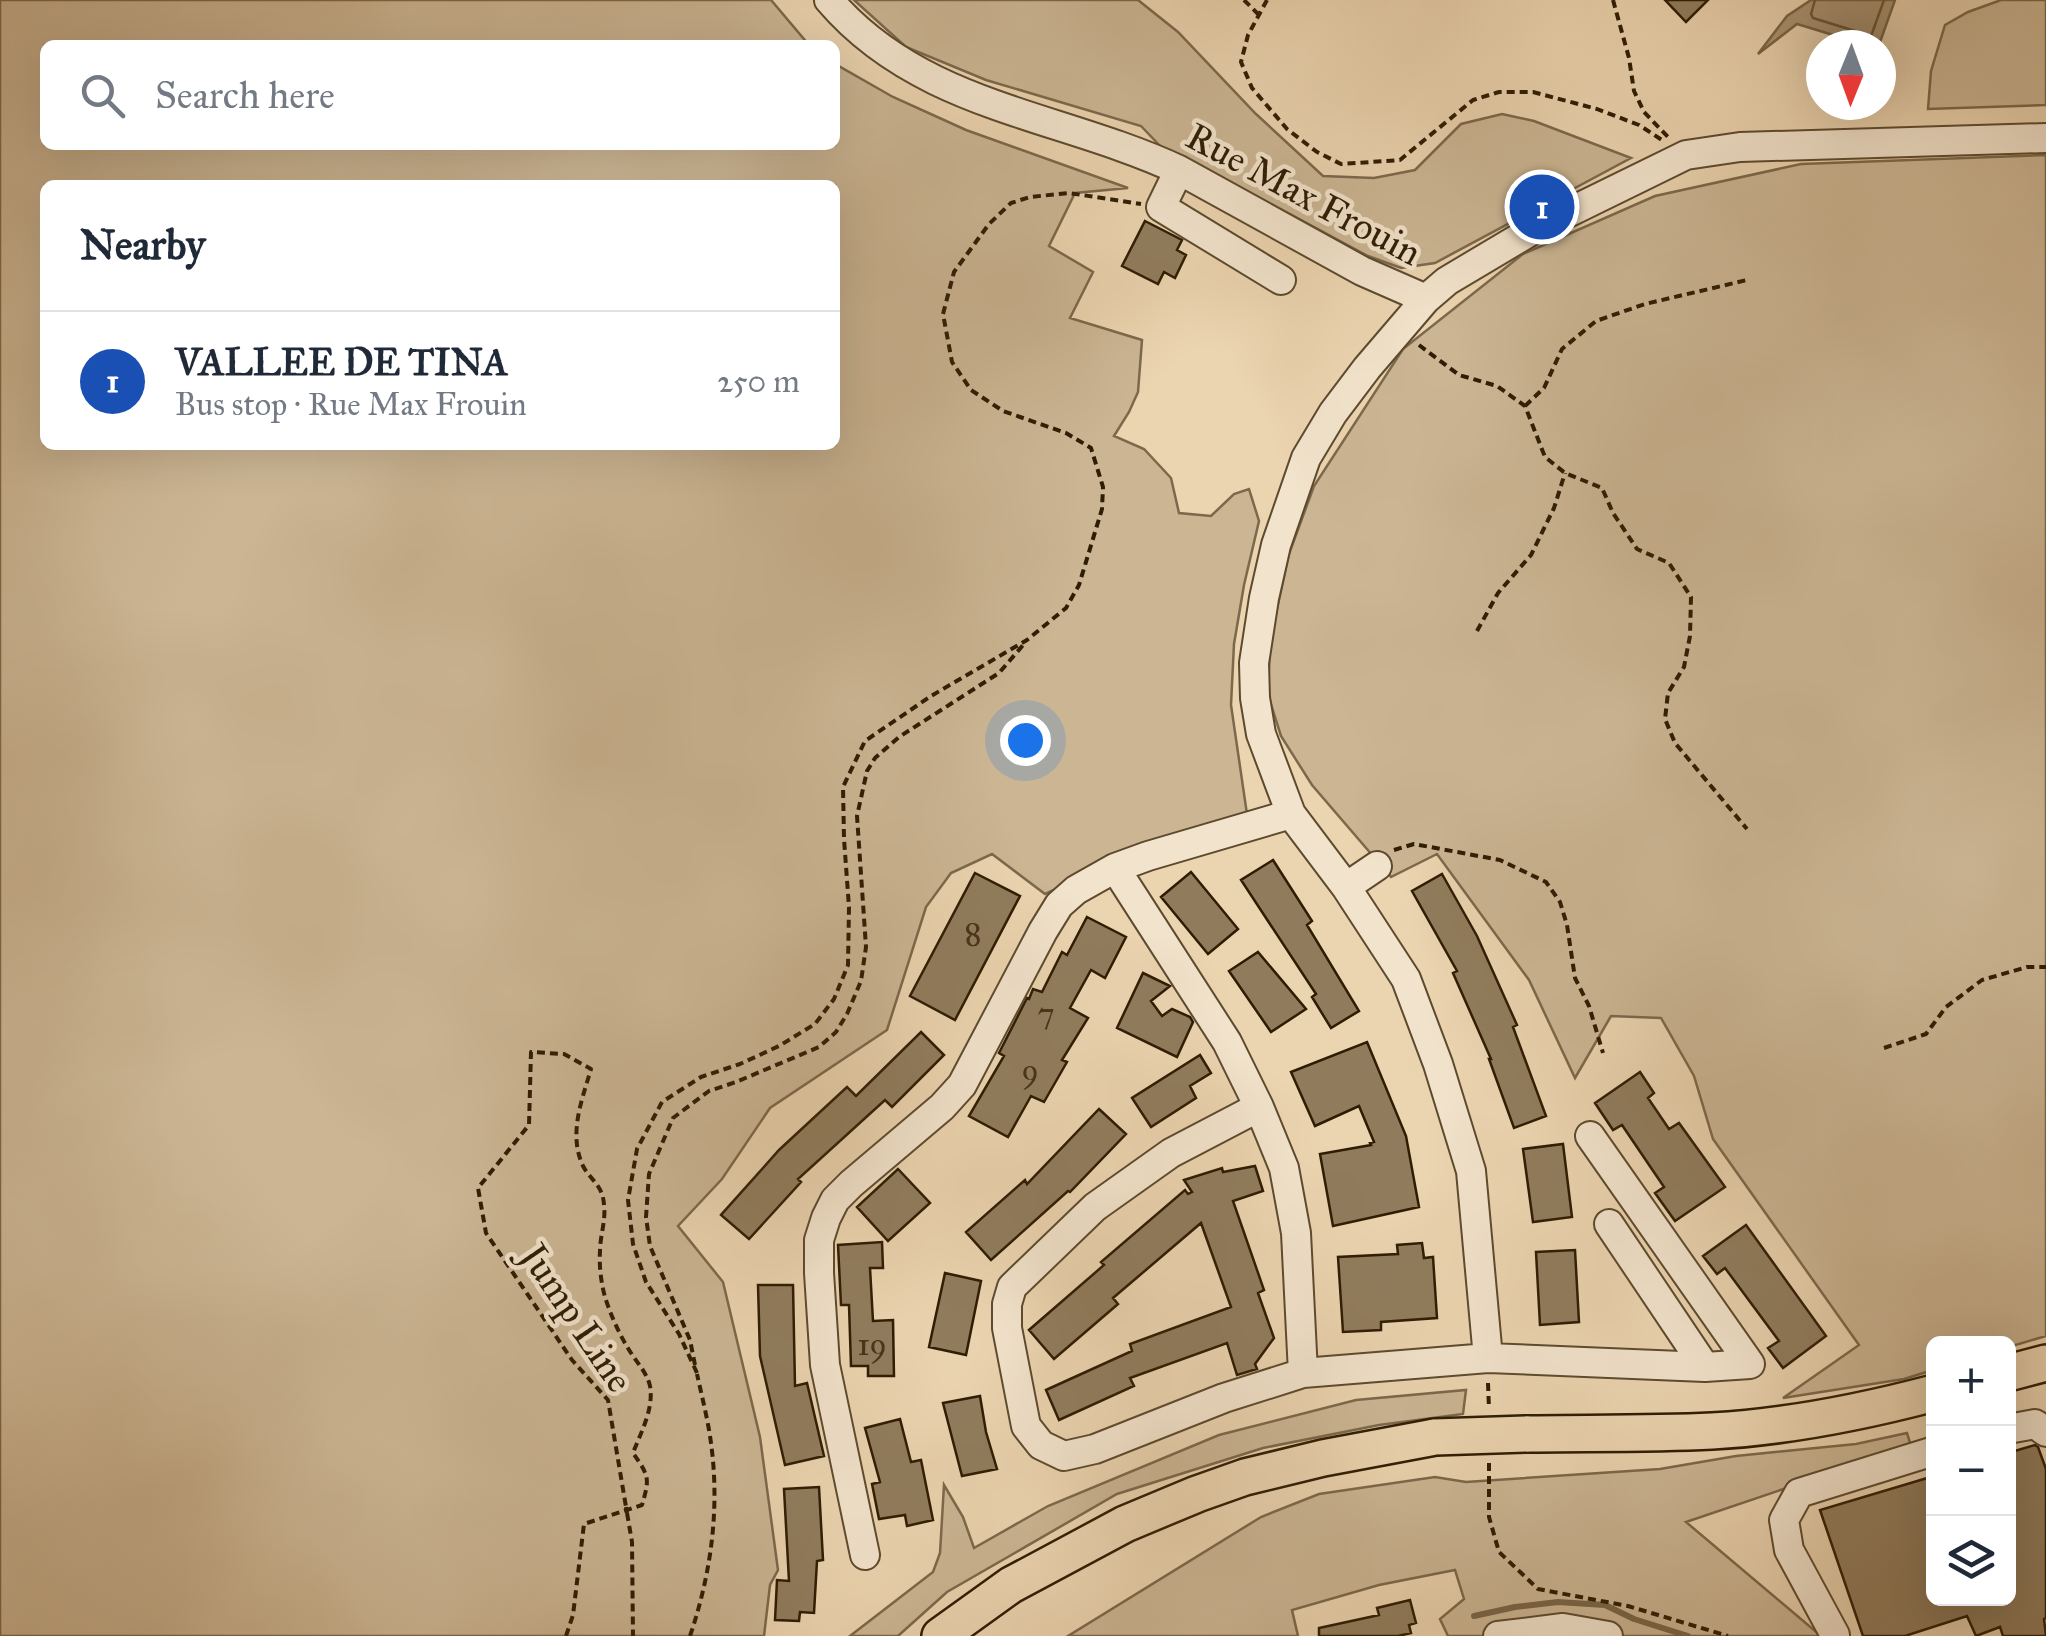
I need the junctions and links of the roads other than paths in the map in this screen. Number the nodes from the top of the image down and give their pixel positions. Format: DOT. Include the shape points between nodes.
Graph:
graph roads {
  1 [pos="829,0"];
  2 [pos="2046,138"];
  3 [pos="1179,170"];
  4 [pos="1281,280"];
  5 [pos="1426,299"];
  6 [pos="1291,814"];
  7 [pos="1377,866"];
  8 [pos="1115,868"];
  9 [pos="1346,887"];
  10 [pos="1258,1107"];
  11 [pos="1590,1136"];
  12 [pos="1610,1224"];
  13 [pos="1488,1358"];
  14 [pos="2046,1363"];
  15 [pos="1705,1367"];
  16 [pos="2016,1371"];
  17 [pos="1303,1373"];
  18 [pos="1926,1395"];
  19 [pos="2016,1427"];
  20 [pos="2046,1432"];
  21 [pos="1926,1453"];
  22 [pos="865,1555"];
  23 [pos="940,1636"];
  24 [pos="1498,1636"];
  25 [pos="1608,1636"];
  26 [pos="1835,1636"];
  1 -- 3 [label="street, Rue Max Frouin" via="882,50 934,81"];
  2 -- 5 [label="street, Rue Max Frouin" via="1740,147 1686,155 1530,232"];
  3 -- 4 [label="street" via="1160,207"];
  3 -- 5 [label="street, Rue Max Frouin"];
  5 -- 6 [label="street" via="1333,413 1306,458 1276,545 1254,663 1261,734"];
  6 -- 8 [label="street"];
  6 -- 9 [label="street"];
  7 -- 9 [label="street"];
  8 -- 10 [label="street" via="1227,1042"];
  8 -- 22 [label="street" via="1060,905 962,1085 851,1184 826,1218 819,1273 826,1365"];
  9 -- 13 [label="street" via="1406,979 1471,1171"];
  10 -- 17 [label="street" via="1284,1168 1296,1233"];
  10 -- 17 [label="street" via="1171,1153 1095,1207 1012,1288 1007,1328 1026,1426 1041,1445 1064,1456"];
  11 -- 15 [label="street" via="1750,1364"];
  12 -- 15 [label="street"];
  13 -- 15 [label="street"];
  13 -- 17 [label="street"];
  14 -- 16 [label="main road"];
  18 -- 23 [label="main road, bridge" via="1715,1431 1434,1437 1276,1469 1125,1524 1012,1585"];
  19 -- 20 [label="street" via="2034,1424"];
  21 -- 26 [label="street" via="1799,1493 1784,1520 1789,1550"];
  24 -- 25 [label="street" via="1562,1628"];
}
